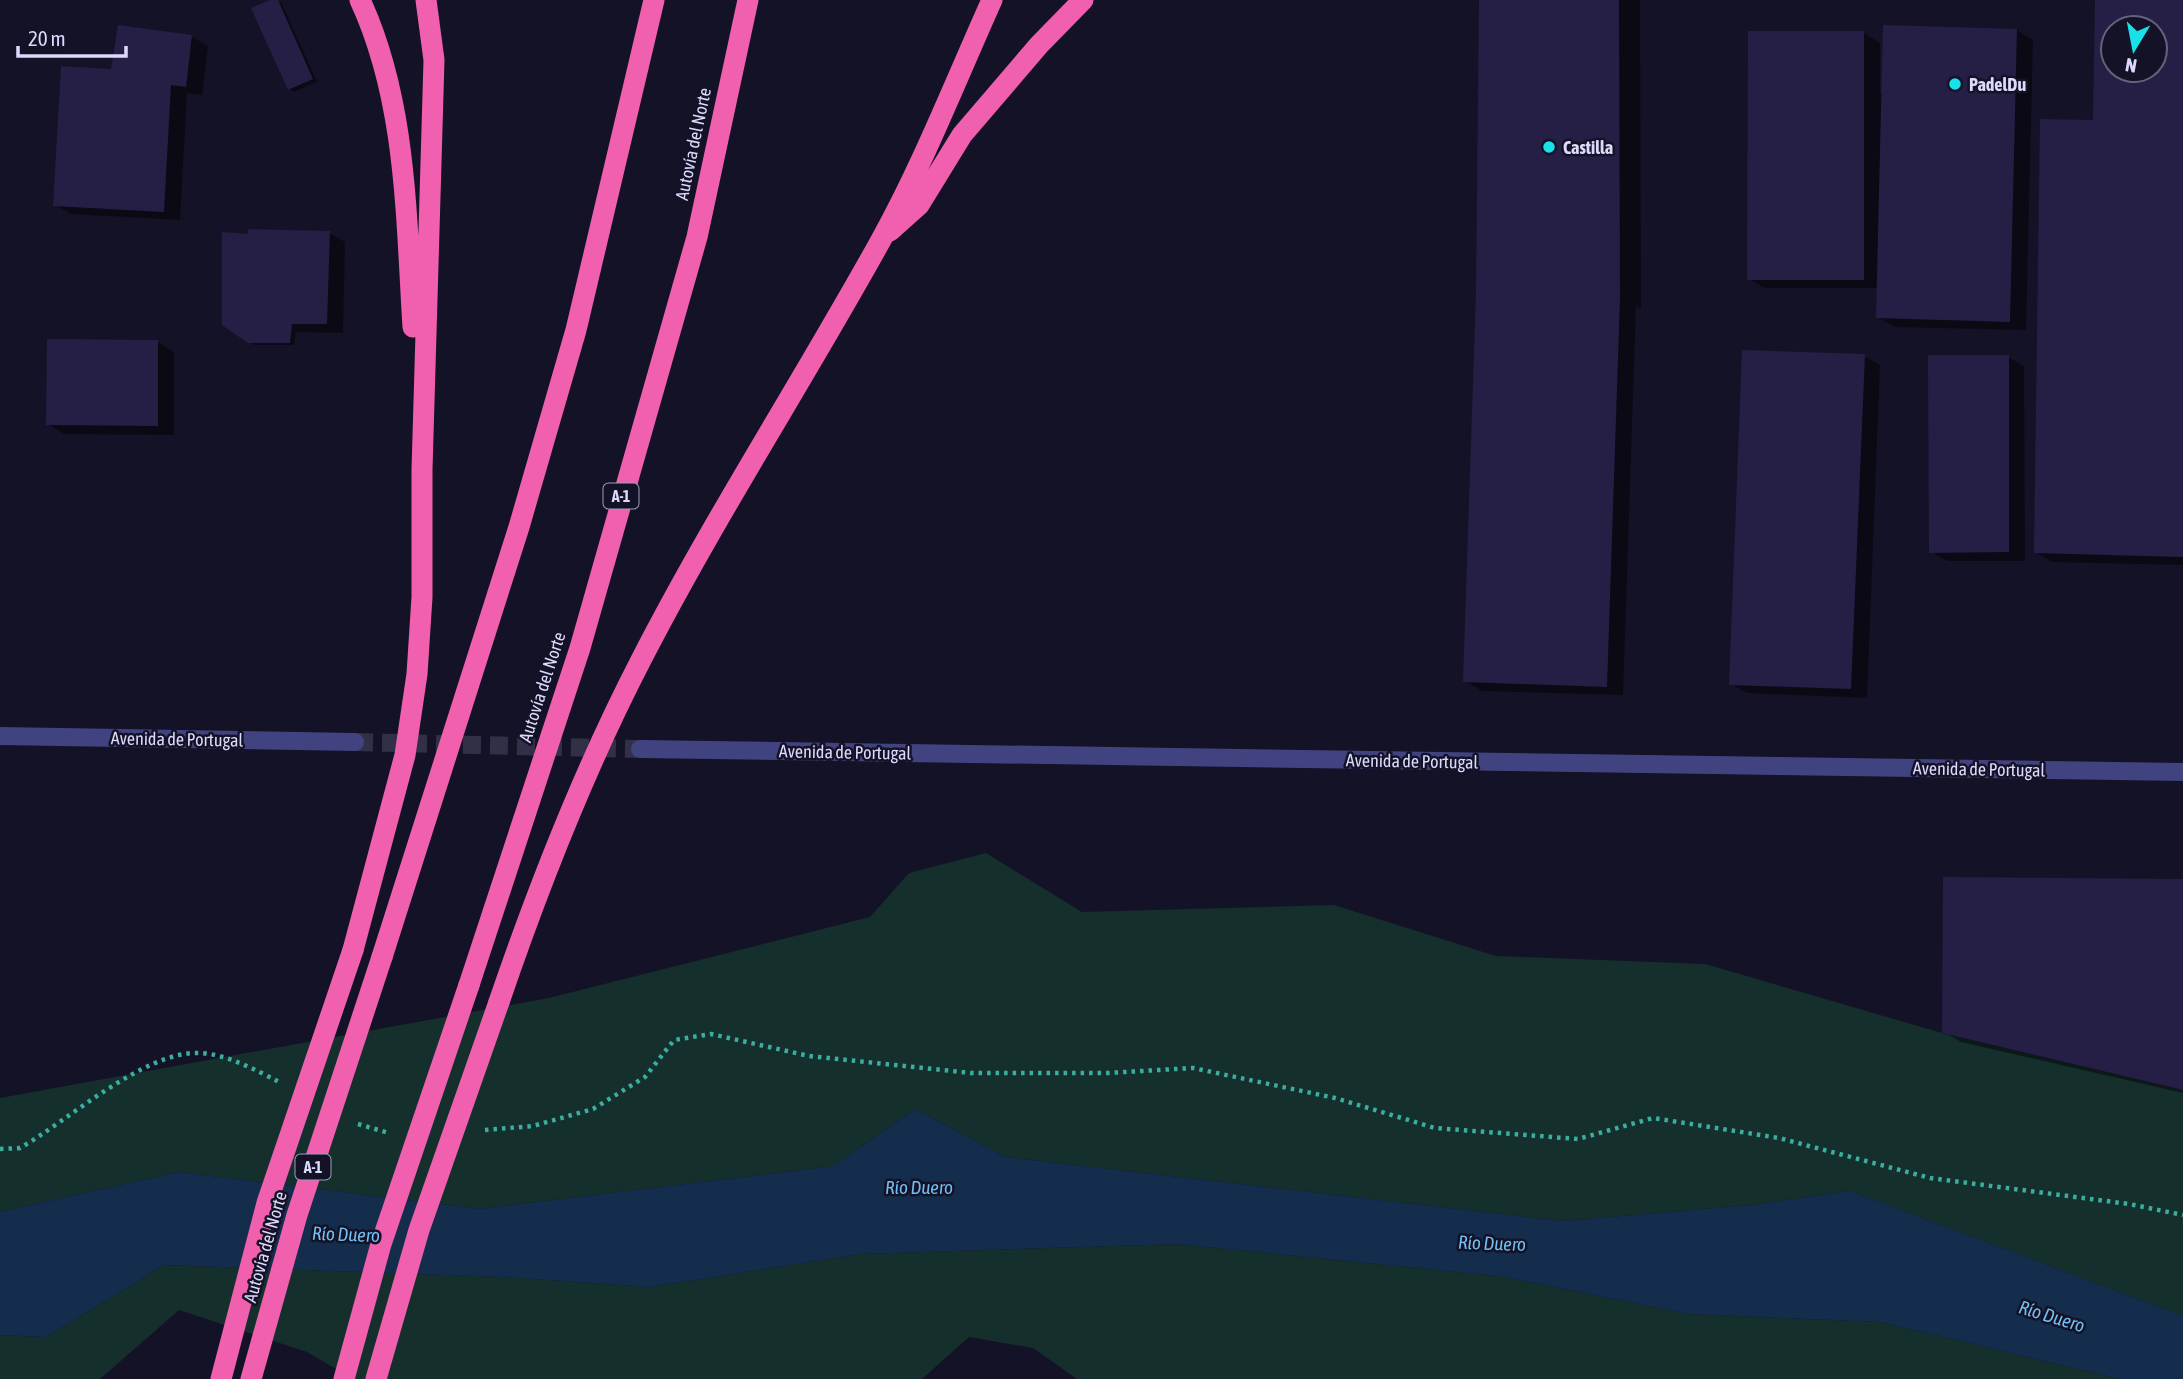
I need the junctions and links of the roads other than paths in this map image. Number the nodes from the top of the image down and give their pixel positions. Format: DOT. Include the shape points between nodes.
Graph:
graph roads {
  1 [pos="360,0"];
  2 [pos="425,0"];
  3 [pos="654,0"];
  4 [pos="748,0"];
  5 [pos="992,0"];
  6 [pos="1083,0"];
  7 [pos="882,238"];
  8 [pos="422,470"];
  9 [pos="0,736"];
  10 [pos="355,742"];
  11 [pos="640,748"];
  12 [pos="2183,772"];
  13 [pos="221,1379"];
  14 [pos="251,1379"];
  15 [pos="344,1379"];
  16 [pos="376,1379"];
  1 -- 8 [label="highway" via="382,58 398,131"];
  2 -- 8 [label="highway" via="434,60"];
  3 -- 14 [label="highway, Autovía del Norte / A-1, bridge" via="572,344 519,527 297,1215"];
  4 -- 15 [label="highway, Autovía del Norte / A-1, bridge" via="697,236 580,648 381,1244"];
  5 -- 7 [label="highway" via="937,130"];
  6 -- 7 [label="highway" via="962,135 919,205"];
  7 -- 16 [label="highway, bridge" via="641,659 543,875 419,1230"];
  8 -- 13 [label="highway, bridge" via="422,597 405,755 353,950 267,1203"];
  9 -- 10 [label="street, Avenida de Portugal"];
  11 -- 12 [label="street, Avenida de Portugal"];
}
